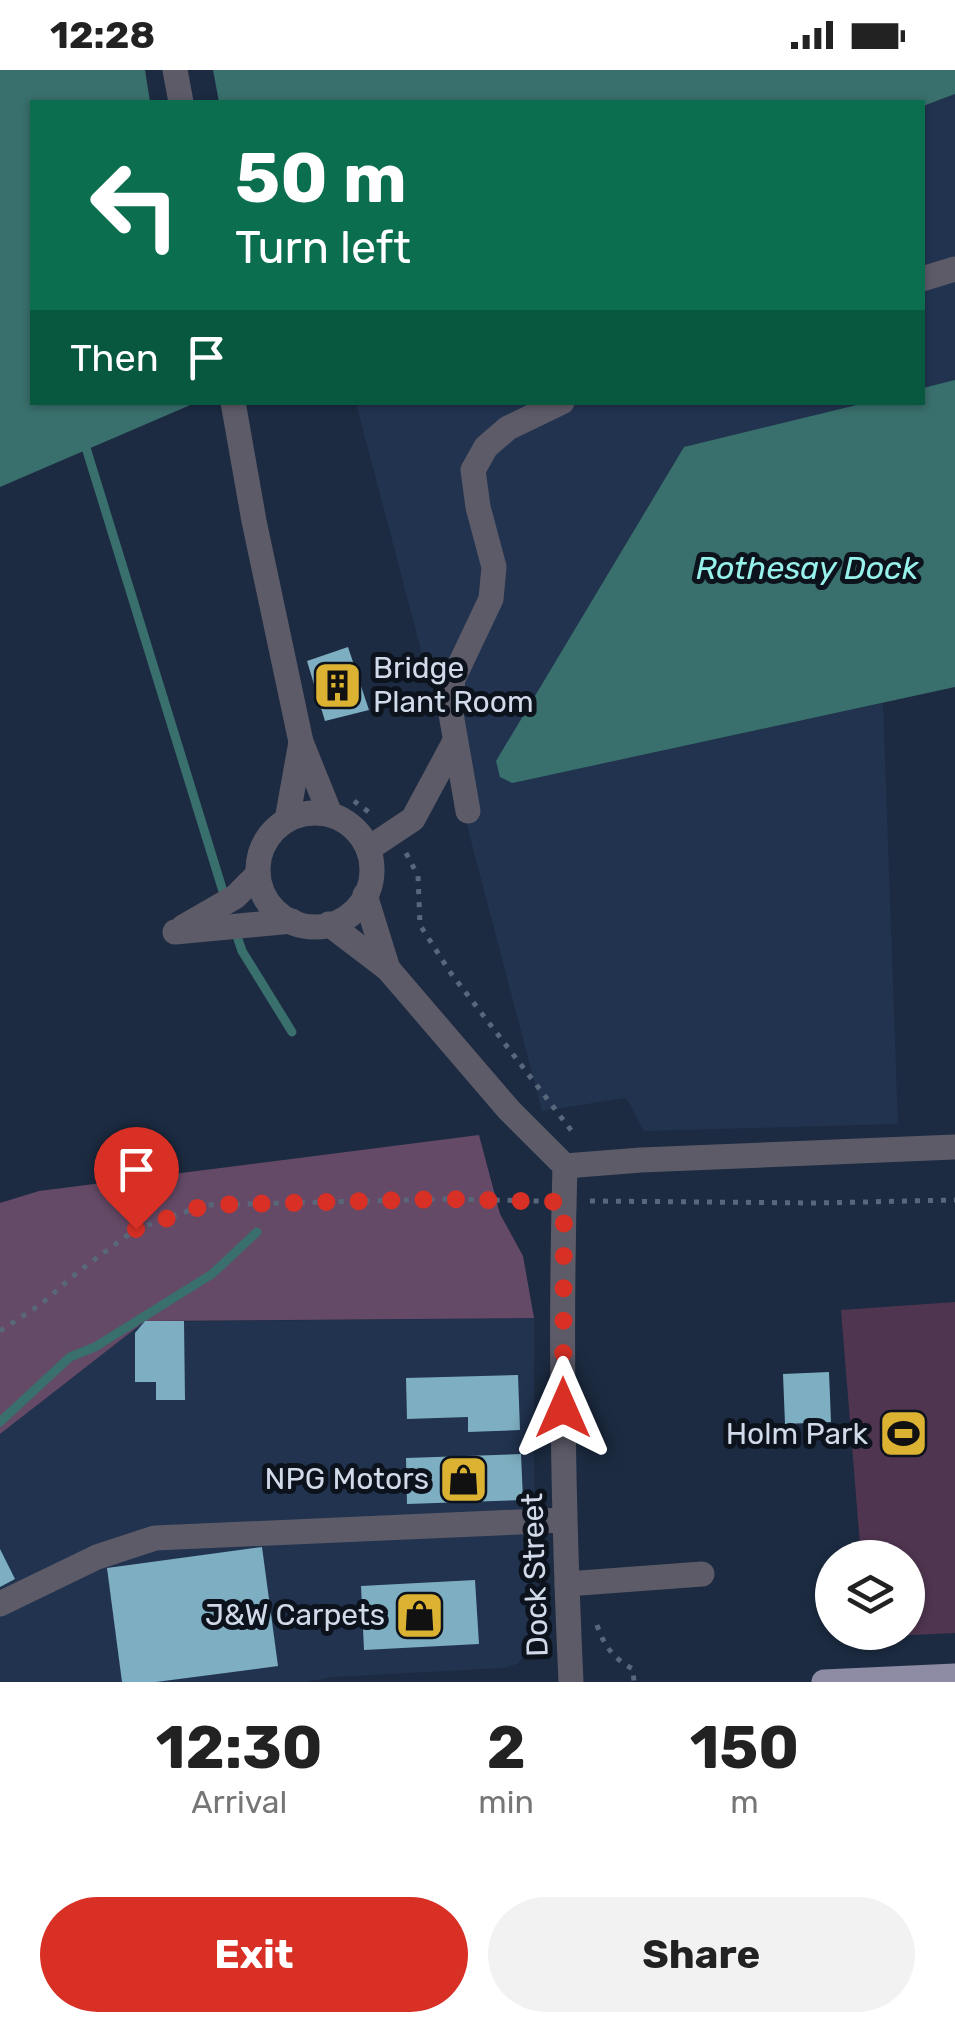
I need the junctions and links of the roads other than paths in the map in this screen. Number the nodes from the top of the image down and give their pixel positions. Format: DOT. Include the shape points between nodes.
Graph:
graph roads {
  1 [pos="175,70"];
  2 [pos="181,100"];
  3 [pos="955,269"];
  4 [pos="925,278"];
  5 [pos="234,405"];
  6 [pos="556,405"];
  7 [pos="455,741"];
  8 [pos="301,742"];
  9 [pos="338,805"];
  10 [pos="468,811"];
  11 [pos="287,820"];
  12 [pos="368,850"];
  13 [pos="258,874"];
  14 [pos="366,896"];
  15 [pos="292,922"];
  16 [pos="330,924"];
  17 [pos="388,969"];
  18 [pos="955,1148"];
  19 [pos="565,1166"];
  20 [pos="564,1520"];
  21 [pos="702,1574"];
  22 [pos="567,1584"];
  23 [pos="0,1604"];
  24 [pos="955,1676"];
  25 [pos="572,1682"];
  26 [pos="824,1682"];
  1 -- 2 [label="street"];
  3 -- 4 [label="street"];
  5 -- 8 [label="street"];
  6 -- 7 [label="street" via="508,428 473,470 494,567 491,598 453,679"];
  7 -- 10 [label="street"];
  7 -- 12 [label="street" via="413,819"];
  8 -- 9 [label="street"];
  8 -- 11 [label="street"];
  9 -- 11 [label="street"];
  9 -- 12 [label="street"];
  11 -- 13 [label="street" via="264,842"];
  12 -- 14 [label="street"];
  13 -- 15 [label="street" via="269,904"];
  13 -- 15 [label="street" via="235,897 174,932"];
  14 -- 16 [label="street"];
  14 -- 17 [label="street"];
  15 -- 16 [label="street"];
  16 -- 17 [label="street"];
  17 -- 19 [label="street"];
  18 -- 19 [label="street"];
  19 -- 20 [label="street, Dock Street"];
  20 -- 22 [label="street, Dock Street"];
  20 -- 23 [label="street" via="155,1538 97,1557"];
  21 -- 22 [label="street"];
  22 -- 25 [label="street, Dock Street"];
  24 -- 26 [label="main road"];
}
